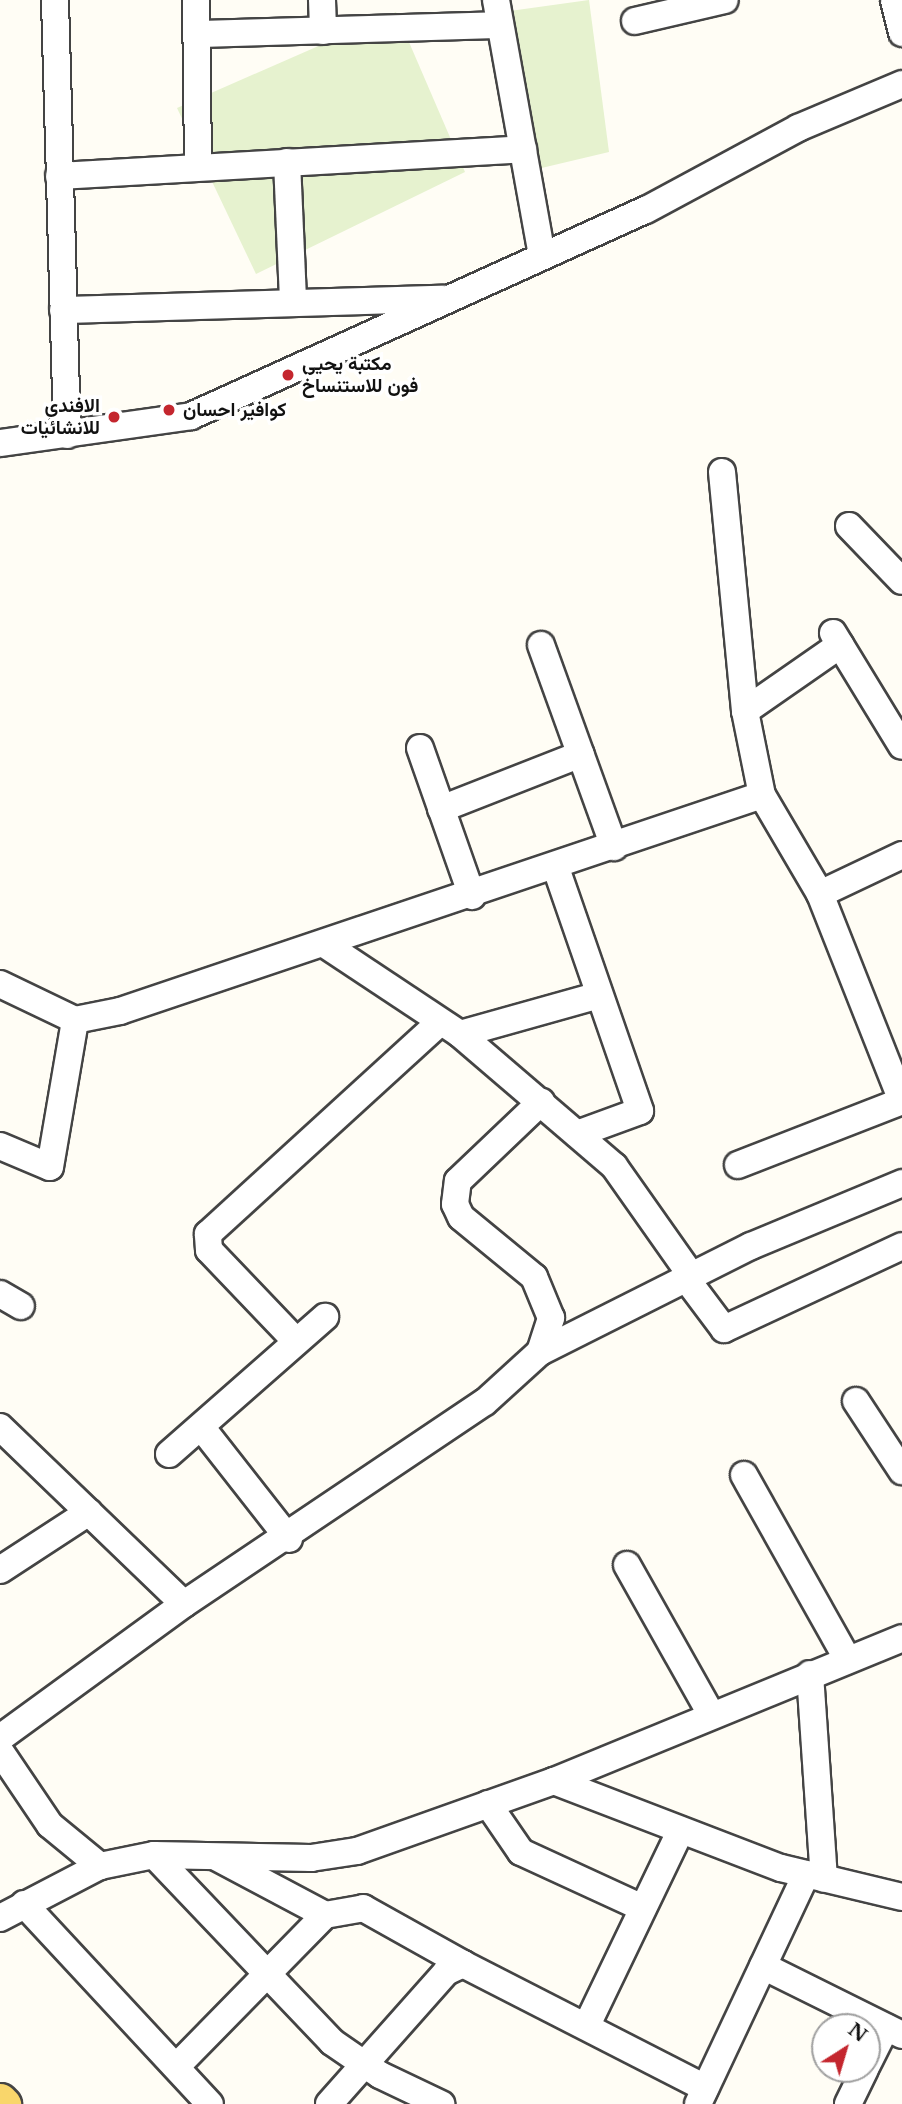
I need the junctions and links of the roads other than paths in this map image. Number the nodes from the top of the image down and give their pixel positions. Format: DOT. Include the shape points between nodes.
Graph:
graph roads {
  1 [pos="55,0"];
  2 [pos="196,0"];
  3 [pos="322,0"];
  4 [pos="724,0"];
  5 [pos="894,0"];
  6 [pos="498,12"];
  7 [pos="635,21"];
  8 [pos="323,31"];
  9 [pos="902,33"];
  10 [pos="197,34"];
  11 [pos="902,84"];
  12 [pos="523,149"];
  13 [pos="287,162"];
  14 [pos="198,167"];
  15 [pos="60,176"];
  16 [pos="542,256"];
  17 [pos="452,299"];
  18 [pos="293,303"];
  19 [pos="63,310"];
  20 [pos="67,435"];
  21 [pos="0,443"];
  22 [pos="722,472"];
  23 [pos="849,526"];
  24 [pos="896,565"];
  25 [pos="541,645"];
  26 [pos="745,711"];
  27 [pos="902,746"];
  28 [pos="420,748"];
  29 [pos="581,754"];
  30 [pos="762,795"];
  31 [pos="441,809"];
  32 [pos="614,847"];
  33 [pos="902,855"];
  34 [pos="556,868"];
  35 [pos="820,894"];
  36 [pos="472,896"];
  37 [pos="326,945"];
  38 [pos="0,984"];
  39 [pos="596,996"];
  40 [pos="75,1020"];
  41 [pos="450,1029"];
  42 [pos="541,1102"];
  43 [pos="577,1134"];
  44 [pos="0,1146"];
  45 [pos="738,1165"];
  46 [pos="902,1183"];
  47 [pos="902,1246"];
  48 [pos="688,1276"];
  49 [pos="325,1317"];
  50 [pos="294,1339"];
  51 [pos="540,1352"];
  52 [pos="856,1401"];
  53 [pos="0,1427"];
  54 [pos="202,1428"];
  55 [pos="169,1454"];
  56 [pos="902,1471"];
  57 [pos="744,1475"];
  58 [pos="89,1512"];
  59 [pos="289,1539"];
  60 [pos="627,1565"];
  61 [pos="0,1570"];
  62 [pos="184,1604"];
  63 [pos="902,1638"];
  64 [pos="848,1660"];
  65 [pos="810,1674"];
  66 [pos="711,1714"];
  67 [pos="0,1738"];
  68 [pos="0,1751"];
  69 [pos="554,1781"];
  70 [pos="488,1804"];
  71 [pos="681,1830"];
  72 [pos="210,1854"];
  73 [pos="154,1855"];
  74 [pos="100,1866"];
  75 [pos="815,1876"];
  76 [pos="902,1897"];
  77 [pos="24,1903"];
  78 [pos="643,1908"];
  79 [pos="325,1915"];
  80 [pos="0,1918"];
  81 [pos="463,1964"];
  82 [pos="763,1966"];
  83 [pos="266,1974"];
  84 [pos="587,2025"];
  85 [pos="894,2031"];
  86 [pos="881,2048"];
  87 [pos="363,2065"];
  88 [pos="176,2067"];
  89 [pos="858,2083"];
  90 [pos="702,2096"];
  91 [pos="0,2100"];
  92 [pos="4,2104"];
  93 [pos="210,2104"];
  94 [pos="328,2104"];
  95 [pos="442,2104"];
  96 [pos="848,2104"];
  1 -- 15 [label="street"];
  2 -- 10 [label="street"];
  3 -- 8 [label="street"];
  4 -- 7 [label="street"];
  5 -- 9 [label="street"];
  6 -- 8 [label="street"];
  6 -- 12 [label="street"];
  8 -- 10 [label="street"];
  10 -- 14 [label="street"];
  11 -- 16 [label="street" via="798,128"];
  12 -- 13 [label="street"];
  12 -- 16 [label="street"];
  13 -- 14 [label="street"];
  13 -- 18 [label="street"];
  14 -- 15 [label="street"];
  15 -- 19 [label="street"];
  16 -- 17 [label="street"];
  17 -- 18 [label="street"];
  17 -- 20 [label="street" via="191,416"];
  18 -- 19 [label="street"];
  19 -- 20 [label="street"];
  20 -- 21 [label="street"];
  22 -- 26 [label="street"];
  23 -- 24 [label="street"];
  25 -- 29 [label="street"];
  26 -- 27 [label="street" via="836,639"];
  26 -- 30 [label="street"];
  28 -- 31 [label="street"];
  29 -- 31 [label="street"];
  29 -- 32 [label="street"];
  30 -- 32 [label="street"];
  30 -- 35 [label="street"];
  31 -- 36 [label="street"];
  32 -- 34 [label="street"];
  33 -- 35 [label="street"];
  34 -- 36 [label="street"];
  34 -- 39 [label="street"];
  35 -- 45 [label="street" via="902,1101"];
  36 -- 37 [label="street"];
  37 -- 40 [label="street"];
  37 -- 41 [label="street"];
  38 -- 40 [label="street"];
  39 -- 41 [label="street"];
  39 -- 43 [label="street" via="640,1111"];
  40 -- 44 [label="street" via="50,1167"];
  41 -- 42 [label="street"];
  41 -- 50 [label="street" via="208,1234 209,1250"];
  42 -- 43 [label="street"];
  42 -- 51 [label="street" via="458,1181 455,1204 461,1217 534,1277 551,1318"];
  43 -- 48 [label="street" via="641,1199"];
  46 -- 48 [label="street"];
  47 -- 48 [label="street" via="724,1329"];
  48 -- 51 [label="street"];
  49 -- 50 [label="street"];
  50 -- 54 [label="street"];
  51 -- 59 [label="street" via="485,1402"];
  52 -- 56 [label="street"];
  53 -- 58 [label="street"];
  54 -- 55 [label="street"];
  54 -- 59 [label="street"];
  57 -- 64 [label="street"];
  58 -- 61 [label="street"];
  58 -- 62 [label="street"];
  59 -- 62 [label="street"];
  60 -- 66 [label="street"];
  62 -- 67 [label="street"];
  63 -- 64 [label="street"];
  64 -- 65 [label="street"];
  65 -- 66 [label="street"];
  65 -- 75 [label="street"];
  66 -- 69 [label="street"];
  68 -- 74 [label="street" via="50,1825"];
  69 -- 70 [label="street"];
  69 -- 71 [label="street"];
  70 -- 72 [label="street" via="357,1851 311,1858"];
  70 -- 78 [label="street" via="521,1852"];
  71 -- 75 [label="street"];
  71 -- 78 [label="street"];
  72 -- 73 [label="street"];
  72 -- 79 [label="street"];
  73 -- 74 [label="street"];
  73 -- 83 [label="street"];
  74 -- 77 [label="street"];
  75 -- 76 [label="street"];
  75 -- 82 [label="street"];
  77 -- 80 [label="street"];
  77 -- 88 [label="street"];
  78 -- 84 [label="street"];
  79 -- 81 [label="street" via="363,1908"];
  79 -- 83 [label="street"];
  81 -- 84 [label="street"];
  81 -- 87 [label="street" via="446,1972"];
  82 -- 85 [label="street"];
  82 -- 90 [label="street"];
  83 -- 87 [label="street"];
  83 -- 88 [label="street"];
  84 -- 90 [label="street"];
  85 -- 86 [label="street"];
  87 -- 94 [label="street"];
  87 -- 95 [label="street"];
  88 -- 93 [label="street"];
  89 -- 96 [label="street"];
  91 -- 92 [label="main road"];
}
